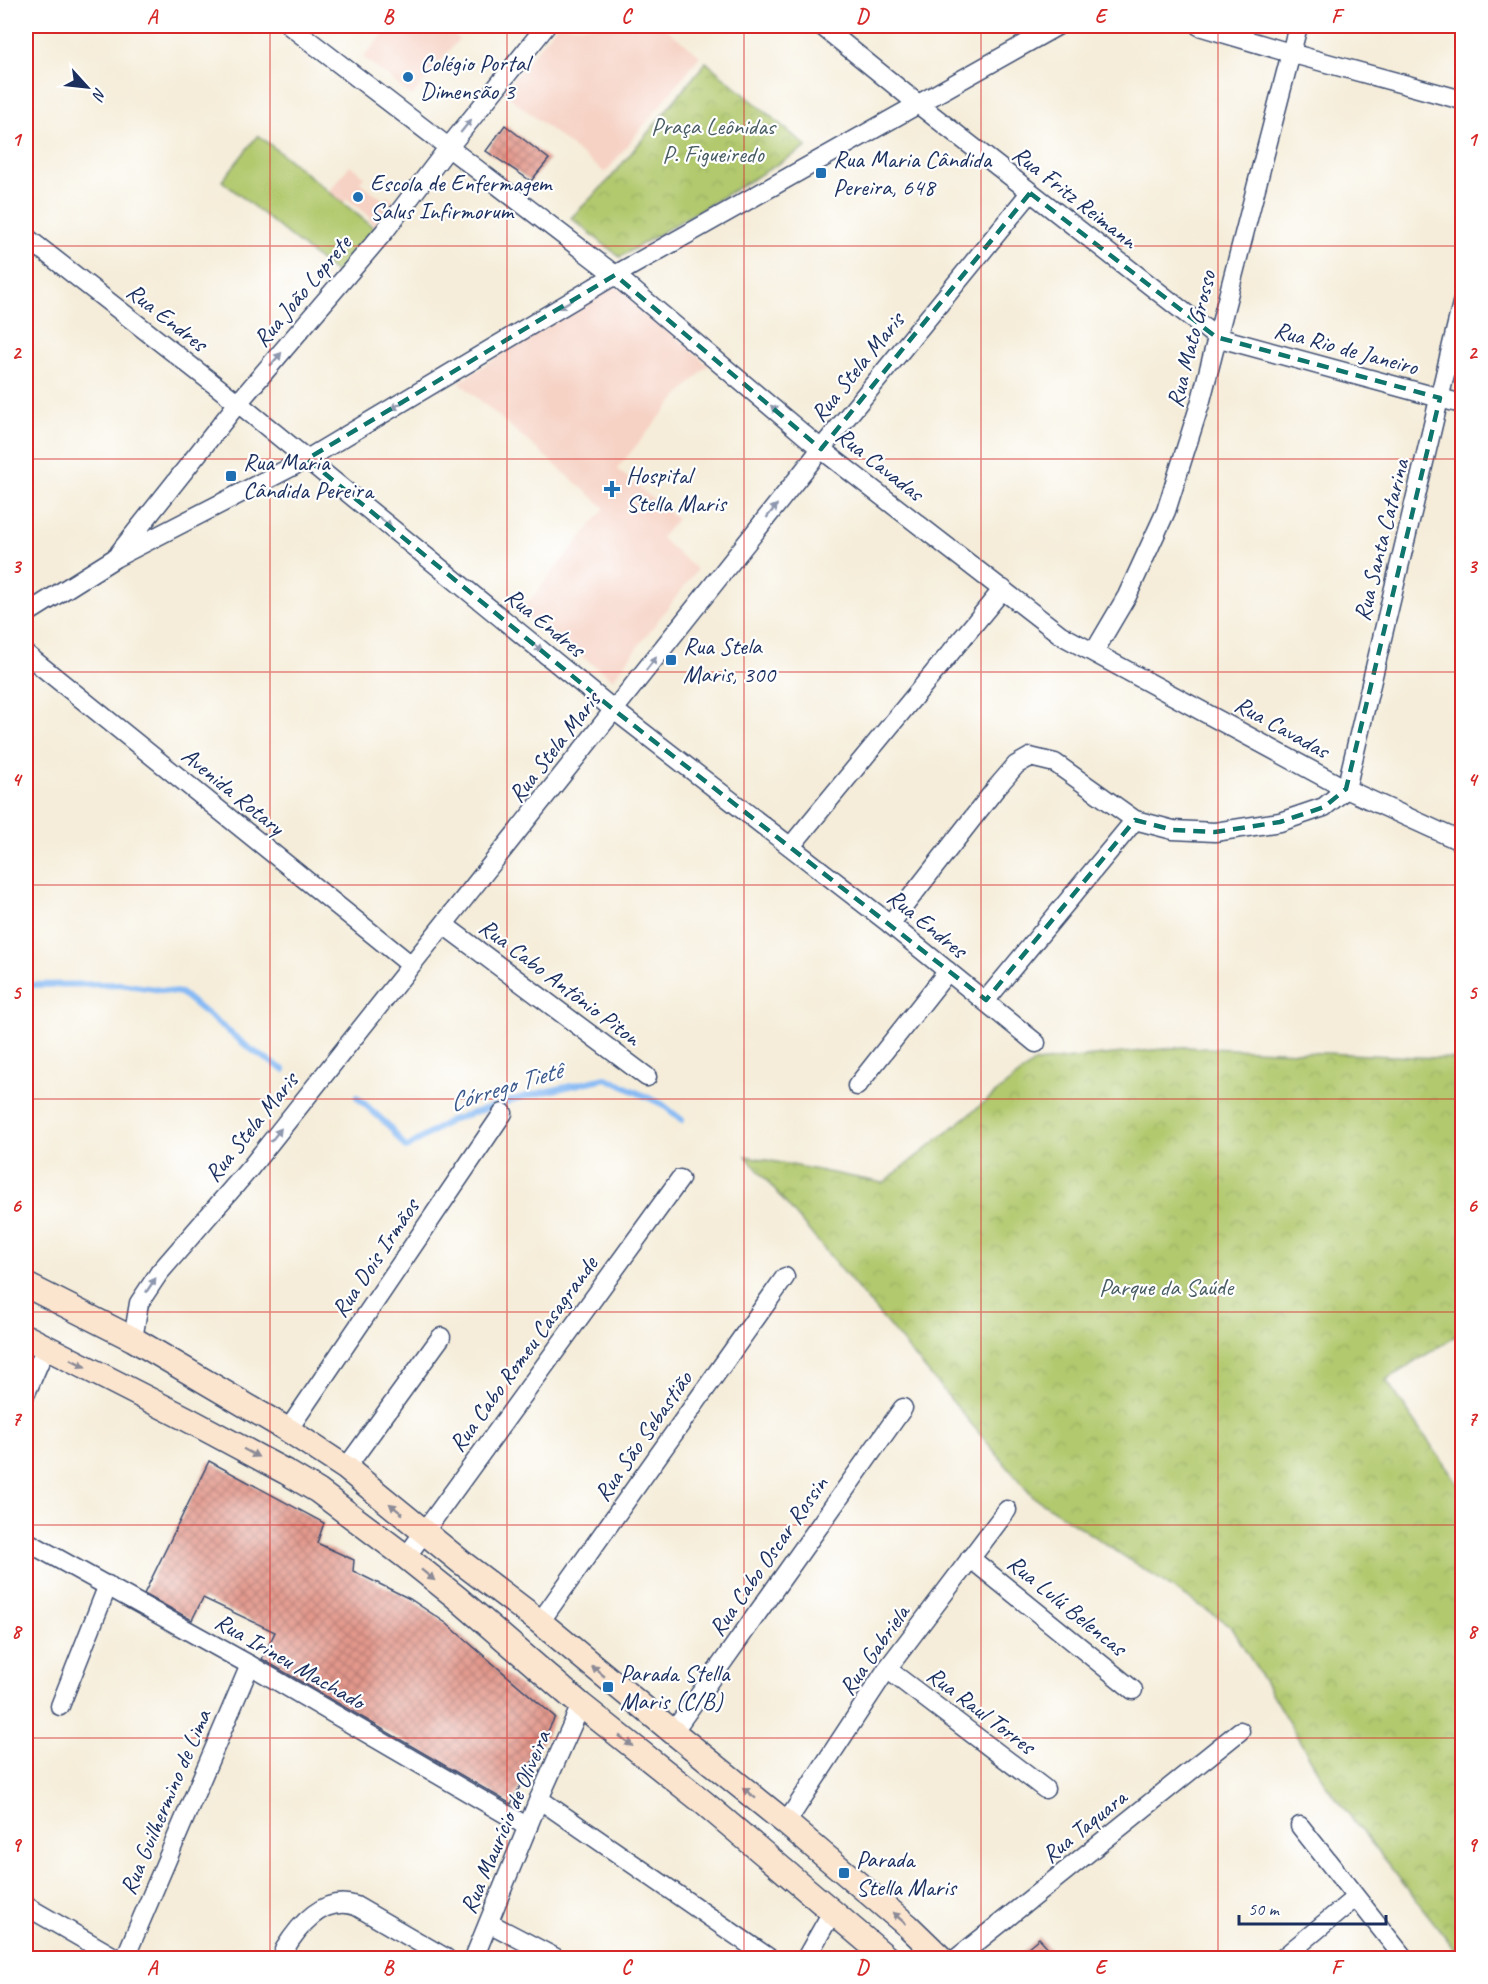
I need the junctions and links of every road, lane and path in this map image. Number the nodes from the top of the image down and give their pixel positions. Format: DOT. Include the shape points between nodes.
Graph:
graph roads {
  1 [pos="290,26"];
  2 [pos="546,26"];
  3 [pos="822,26"];
  4 [pos="1057,26"];
  5 [pos="1199,26"];
  6 [pos="1298,26"];
  7 [pos="1290,53"];
  8 [pos="1462,100"];
  9 [pos="918,104"];
  10 [pos="448,147"];
  11 [pos="1030,193"];
  12 [pos="26,237"];
  13 [pos="615,275"];
  14 [pos="1462,303"];
  15 [pos="1216,338"];
  16 [pos="1440,398"];
  17 [pos="238,403"];
  18 [pos="1462,404"];
  19 [pos="821,449"];
  20 [pos="307,459"];
  21 [pos="115,558"];
  22 [pos="1003,589"];
  23 [pos="26,614"];
  24 [pos="1094,652"];
  25 [pos="26,654"];
  26 [pos="614,710"];
  27 [pos="1346,789"];
  28 [pos="1135,820"];
  29 [pos="1462,842"];
  30 [pos="791,846"];
  31 [pos="444,924"];
  32 [pos="891,924"];
  33 [pos="411,965"];
  34 [pos="948,970"];
  35 [pos="986,1000"];
  36 [pos="1036,1042"];
  37 [pos="647,1077"];
  38 [pos="857,1086"];
  39 [pos="503,1113"];
  40 [pos="680,1179"];
  41 [pos="785,1277"];
  42 [pos="26,1285"];
  43 [pos="441,1337"];
  44 [pos="133,1339"];
  45 [pos="36,1342"];
  46 [pos="26,1393"];
  47 [pos="903,1407"];
  48 [pos="288,1431"];
  49 [pos="345,1468"];
  50 [pos="1007,1510"];
  51 [pos="424,1532"];
  52 [pos="26,1541"];
  53 [pos="406,1557"];
  54 [pos="970,1558"];
  55 [pos="108,1585"];
  56 [pos="540,1622"];
  57 [pos="250,1665"];
  58 [pos="887,1669"];
  59 [pos="1132,1690"];
  60 [pos="581,1705"];
  61 [pos="60,1706"];
  62 [pos="1240,1731"];
  63 [pos="673,1732"];
  64 [pos="1045,1789"];
  65 [pos="539,1799"];
  66 [pos="786,1823"];
  67 [pos="1300,1826"];
  68 [pos="528,1827"];
  69 [pos="1355,1898"];
  70 [pos="26,1906"];
  71 [pos="832,1911"];
  72 [pos="489,1923"];
  73 [pos="284,1950"];
  74 [pos="116,1959"];
  75 [pos="124,1959"];
  76 [pos="446,1959"];
  77 [pos="474,1959"];
  78 [pos="556,1959"];
  79 [pos="769,1959"];
  80 [pos="806,1959"];
  81 [pos="887,1959"];
  82 [pos="941,1959"];
  83 [pos="957,1959"];
  84 [pos="1283,1959"];
  85 [pos="1404,1959"];
  1 -- 10 [label="street, Rua Cavadas"];
  10 -- 2 [label="street, Rua João Loprete, one-way"];
  3 -- 9 [label="street, Rua Fritz Reimann"];
  4 -- 9 [label="street"];
  5 -- 7 [label="street"];
  6 -- 7 [label="street, Rua Mato Grosso"];
  7 -- 8 [label="street"];
  7 -- 15 [label="street, Rua Mato Grosso"];
  9 -- 11 [label="street, Rua Fritz Reimann"];
  9 -- 13 [label="street"];
  10 -- 13 [label="street, Rua Cavadas"];
  17 -- 10 [label="street, Rua João Loprete, one-way" via="384,232"];
  11 -- 15 [label="street, Rua Fritz Reimann"];
  11 -- 19 [label="street, Rua Stela Maris"];
  12 -- 17 [label="street, Rua Endres"];
  19 -- 13 [label="street, Rua Cavadas, one-way"];
  13 -- 20 [label="street, one-way"];
  14 -- 16 [label="street, Rua Santa Catarina"];
  15 -- 16 [label="street, Rua Rio de Janeiro"];
  15 -- 24 [label="street, Rua Mato Grosso" via="1166,511 1127,596"];
  16 -- 18 [label="street, Rua Rio de Janeiro"];
  16 -- 27 [label="street, Rua Santa Catarina"];
  17 -- 20 [label="street, Rua Endres"];
  17 -- 21 [label="street, Rua João Loprete"];
  19 -- 22 [label="street, Rua Cavadas"];
  26 -- 19 [label="street, Rua Stela Maris, one-way"];
  20 -- 21 [label="street"];
  20 -- 26 [label="street, Rua Endres, one-way"];
  21 -- 23 [label="street"];
  22 -- 24 [label="street, Rua Cavadas" via="1062,635"];
  22 -- 30 [label="street"];
  24 -- 27 [label="street, Rua Cavadas"];
  25 -- 33 [label="street, Avenida Rotary"];
  26 -- 30 [label="street, Rua Endres"];
  26 -- 31 [label="street, Rua Stela Maris"];
  27 -- 28 [label="street" via="1324,807 1280,822 1215,832 1173,830"];
  27 -- 29 [label="street, Rua Cavadas"];
  28 -- 32 [label="street" via="1055,763 1030,757 1016,765"];
  28 -- 35 [label="street"];
  30 -- 32 [label="street, Rua Endres"];
  31 -- 33 [label="street, Rua Stela Maris"];
  31 -- 37 [label="street, Rua Cabo Antônio Piton"];
  32 -- 34 [label="street, Rua Endres"];
  44 -- 33 [label="street, Rua Stela Maris, one-way" via="139,1302 159,1273 251,1167"];
  34 -- 35 [label="street, Rua Endres"];
  34 -- 38 [label="street"];
  35 -- 36 [label="street, Rua Endres"];
  39 -- 48 [label="street, Rua Dois Irmãos"];
  40 -- 51 [label="street, Rua Cabo Romeu Casagrande"];
  41 -- 56 [label="street, Rua São Sebastião"];
  42 -- 44 [label="main road"];
  43 -- 49 [label="street"];
  44 -- 48 [label="main road"];
  45 -- 46 [label="street"];
  45 -- 53 [label="main road, one-way" via="286,1472"];
  47 -- 63 [label="street, Rua Cabo Oscar Rossin"];
  48 -- 49 [label="main road"];
  51 -- 49 [label="main road, one-way"];
  50 -- 54 [label="street, Rua Gabriela"];
  51 -- 53 [label="street, Rua Cabo Romeu Casagrande"];
  51 -- 56 [label="main road"];
  52 -- 55 [label="street, Rua Irineu Machado"];
  53 -- 60 [label="main road, one-way"];
  54 -- 58 [label="street, Rua Gabriela"];
  54 -- 59 [label="street, Rua Lulú Belencas"];
  55 -- 57 [label="street, Rua Irineu Machado"];
  55 -- 61 [label="street"];
  63 -- 56 [label="main road, one-way"];
  57 -- 68 [label="street, Rua Irineu Machado"];
  57 -- 75 [label="street, Rua Guilhermino de Lima"];
  58 -- 64 [label="street, Rua Raul Torres"];
  58 -- 66 [label="street, Rua Gabriela"];
  60 -- 65 [label="street, Rua Maurício de Oliveira"];
  60 -- 71 [label="main road, one-way"];
  62 -- 83 [label="street, Rua Taquara"];
  66 -- 63 [label="main road, one-way"];
  65 -- 68 [label="street, Rua Maurício de Oliveira"];
  65 -- 79 [label="street"];
  82 -- 66 [label="main road, one-way" via="908,1926"];
  67 -- 69 [label="street"];
  68 -- 72 [label="street, Rua Maurício de Oliveira"];
  69 -- 84 [label="street"];
  69 -- 85 [label="street"];
  70 -- 74 [label="street"];
  71 -- 80 [label="street"];
  71 -- 81 [label="main road"];
  72 -- 77 [label="street, Rua Maurício de Oliveira"];
  72 -- 78 [label="street"];
  73 -- 76 [label="street" via="310,1917 345,1902"];
}
